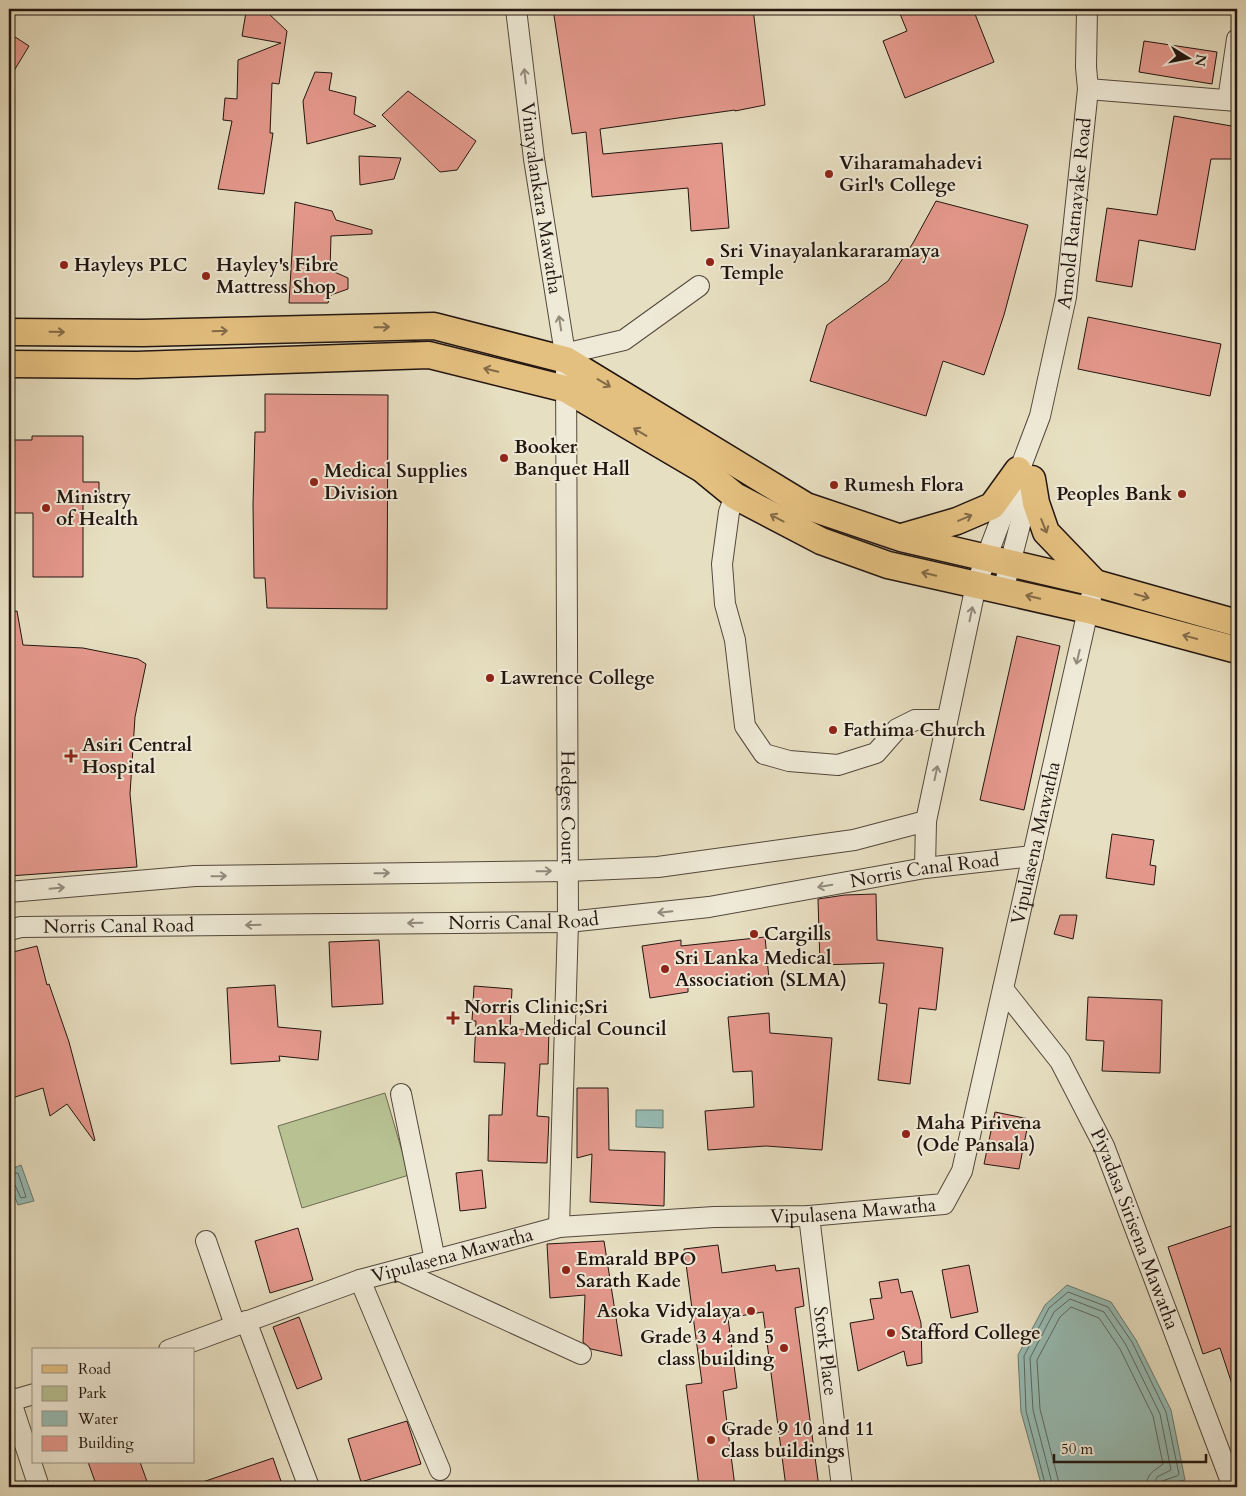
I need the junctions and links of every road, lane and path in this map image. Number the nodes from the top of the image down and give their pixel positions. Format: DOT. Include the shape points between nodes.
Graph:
graph roads {
  1 [pos="516,9"];
  2 [pos="1087,9"];
  3 [pos="1237,39"];
  4 [pos="1088,89"];
  5 [pos="1232,100"];
  6 [pos="700,286"];
  7 [pos="9,332"];
  8 [pos="565,357"];
  9 [pos="9,364"];
  10 [pos="566,389"];
  11 [pos="1025,475"];
  12 [pos="735,496"];
  13 [pos="902,538"];
  14 [pos="998,560"];
  15 [pos="1095,583"];
  16 [pos="976,585"];
  17 [pos="1003,591"];
  18 [pos="1088,610"];
  19 [pos="1237,623"];
  20 [pos="1237,650"];
  21 [pos="947,720"];
  22 [pos="926,821"];
  23 [pos="1033,856"];
  24 [pos="925,868"];
  25 [pos="568,870"];
  26 [pos="9,892"];
  27 [pos="568,922"];
  28 [pos="9,930"];
  29 [pos="1003,989"];
  30 [pos="401,1094"];
  31 [pos="809,1216"];
  32 [pos="559,1227"];
  33 [pos="206,1241"];
  34 [pos="435,1260"];
  35 [pos="400,1271"];
  36 [pos="360,1280"];
  37 [pos="240,1323"];
  38 [pos="174,1348"];
  39 [pos="581,1354"];
  40 [pos="32,1394"];
  41 [pos="10,1399"];
  42 [pos="440,1470"];
  43 [pos="39,1487"];
  44 [pos="310,1487"];
  45 [pos="842,1487"];
  46 [pos="1233,1487"];
  8 -- 1 [label="street, Vinayalankara Mawatha, one-way" via="534,159"];
  2 -- 4 [label="street, Arnold Ratnayake Road"];
  3 -- 5 [label="street"];
  4 -- 5 [label="street"];
  4 -- 11 [label="street, Arnold Ratnayake Road" via="1066,297"];
  6 -- 8 [label="street" via="624,340"];
  7 -- 8 [label="main road, one-way" via="143,333 434,326"];
  8 -- 10 [label="street, Vinayalankara Mawatha"];
  8 -- 13 [label="main road, one-way" via="806,506"];
  10 -- 9 [label="main road, one-way" via="429,354 137,365"];
  12 -- 10 [label="main road, one-way" via="702,469"];
  10 -- 25 [label="street, Hedges Court"];
  13 -- 11 [label="main road, one-way" via="992,506"];
  11 -- 14 [label="street, Arnold Ratnayake Road"];
  11 -- 15 [label="main road, one-way" via="1046,532"];
  16 -- 12 [label="main road, one-way" via="888,565 822,541"];
  12 -- 21 [label="street" via="729,512 722,564 724,604 735,640 745,726 764,754 789,762 838,765 876,753 897,729 915,720"];
  13 -- 14 [label="main road"];
  14 -- 15 [label="main road"];
  14 -- 16 [label="street, Arnold Ratnayake Road"];
  14 -- 17 [label="street, Arnold Ratnayake Road"];
  15 -- 18 [label="street, Vipulasena Mawatha"];
  15 -- 19 [label="main road, one-way"];
  16 -- 17 [label="main road"];
  21 -- 16 [label="street, Arnold Ratnayake Road, one-way"];
  18 -- 17 [label="main road, one-way"];
  20 -- 18 [label="main road, one-way"];
  18 -- 23 [label="street, Vipulasena Mawatha, one-way"];
  22 -- 21 [label="street, Arnold Ratnayake Road, one-way"];
  22 -- 24 [label="street, Arnold Ratnayake Road"];
  22 -- 25 [label="street, Norris Canal Road" via="844,842 658,867"];
  23 -- 24 [label="street, Norris Canal Road"];
  23 -- 29 [label="street, Vipulasena Mawatha"];
  24 -- 27 [label="street, Norris Canal Road, one-way" via="709,908"];
  26 -- 25 [label="street, Norris Canal Road, one-way" via="195,876"];
  25 -- 27 [label="street, Hedges Court"];
  27 -- 28 [label="street, Norris Canal Road, one-way" via="20,927"];
  27 -- 32 [label="street, Hedges Court"];
  29 -- 31 [label="street, Vipulasena Mawatha" via="962,1171 944,1204"];
  29 -- 46 [label="street, Piyadasa Sirisena Mawatha" via="1060,1061 1104,1146"];
  30 -- 34 [label="street"];
  31 -- 32 [label="street, Vipulasena Mawatha" via="714,1217"];
  31 -- 45 [label="street, Stork Place"];
  32 -- 34 [label="street, Vipulasena Mawatha"];
  33 -- 37 [label="street"];
  34 -- 35 [label="street, Vipulasena Mawatha"];
  35 -- 36 [label="street, Vipulasena Mawatha"];
  35 -- 39 [label="street"];
  36 -- 37 [label="street, Vipulasena Mawatha"];
  36 -- 42 [label="street"];
  37 -- 38 [label="street, Vipulasena Mawatha"];
  37 -- 44 [label="street"];
  40 -- 41 [label="street"];
  41 -- 43 [label="street"];
}
